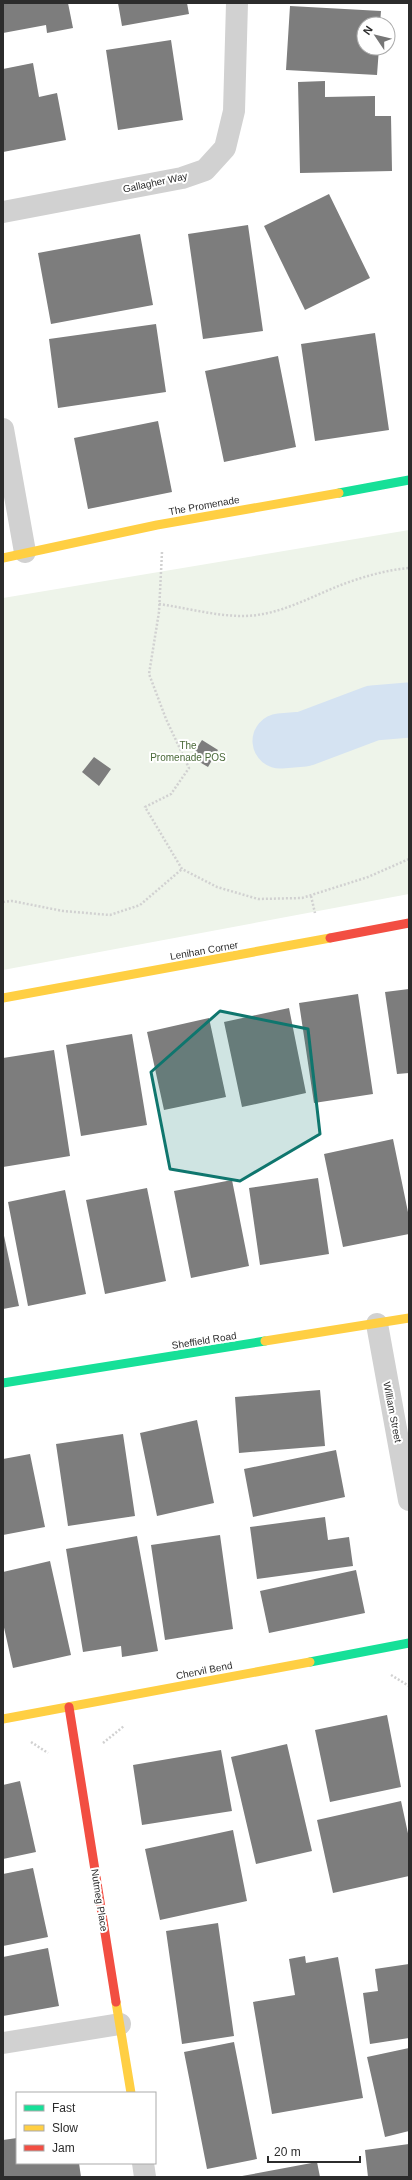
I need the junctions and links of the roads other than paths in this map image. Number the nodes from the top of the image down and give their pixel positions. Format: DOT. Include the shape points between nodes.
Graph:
graph roads {
  1 [pos="237,3"];
  2 [pos="3,212"];
  3 [pos="3,429"];
  4 [pos="409,480"];
  5 [pos="25,552"];
  6 [pos="3,558"];
  7 [pos="409,923"];
  8 [pos="3,998"];
  9 [pos="409,1318"];
  10 [pos="376,1324"];
  11 [pos="3,1383"];
  12 [pos="409,1500"];
  13 [pos="409,1643"];
  14 [pos="69,1706"];
  15 [pos="3,1719"];
  16 [pos="120,2024"];
  17 [pos="3,2043"];
  18 [pos="131,2092"];
  19 [pos="142,2164"];
  20 [pos="145,2177"];
  1 -- 2 [label="street, Gallagher Way" via="234,111 225,148 205,170 182,178"];
  3 -- 5 [label="street"];
  4 -- 5 [label="street, The Promenade" via="157,525"];
  5 -- 6 [label="street, The Promenade"];
  7 -- 8 [label="street, Lenihan Corner"];
  9 -- 10 [label="street, Sheffield Road"];
  10 -- 11 [label="street, Sheffield Road"];
  10 -- 12 [label="street, William Street"];
  13 -- 14 [label="street, Chervil Bend"];
  14 -- 15 [label="street, Chervil Bend"];
  14 -- 16 [label="street, Nutmeg Place"];
  16 -- 17 [label="street"];
  16 -- 18 [label="street, Nutmeg Place"];
  19 -- 20 [label="street"];
}
